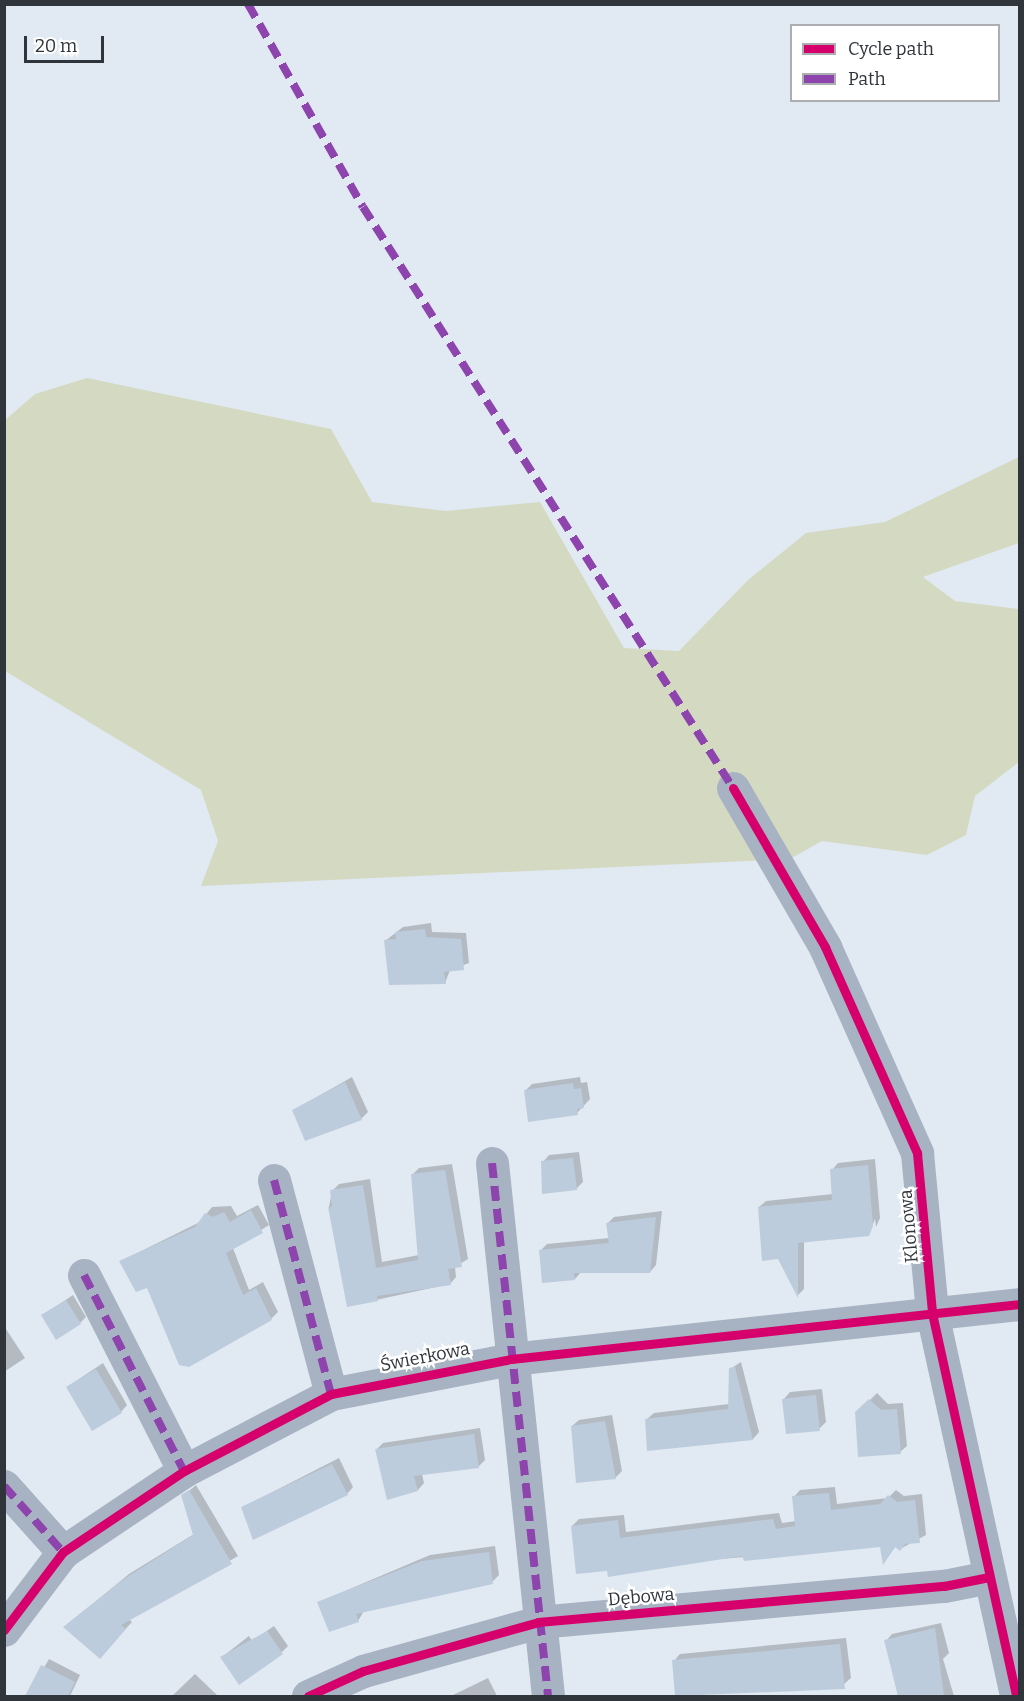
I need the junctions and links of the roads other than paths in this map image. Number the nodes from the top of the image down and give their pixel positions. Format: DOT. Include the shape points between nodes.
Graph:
graph roads {
  1 [pos="733,788"];
  2 [pos="492,1163"];
  3 [pos="274,1180"];
  4 [pos="84,1275"];
  5 [pos="1020,1304"];
  6 [pos="932,1313"];
  7 [pos="511,1359"];
  8 [pos="331,1394"];
  9 [pos="184,1471"];
  10 [pos="4,1486"];
  11 [pos="63,1552"];
  12 [pos="989,1577"];
  13 [pos="538,1622"];
  14 [pos="4,1630"];
  15 [pos="308,1696"];
  16 [pos="548,1696"];
  17 [pos="1016,1696"];
  1 -- 6 [label="street, Klonowa" via="825,947 917,1153"];
  2 -- 7 [label="street"];
  3 -- 8 [label="street"];
  4 -- 9 [label="street"];
  5 -- 6 [label="street, Świerkowa"];
  6 -- 7 [label="street, Świerkowa"];
  6 -- 12 [label="street, Klonowa"];
  7 -- 8 [label="street, Świerkowa"];
  7 -- 13 [label="street"];
  8 -- 9 [label="street, Świerkowa"];
  9 -- 11 [label="street, Świerkowa"];
  10 -- 11 [label="street"];
  11 -- 14 [label="street, Świerkowa"];
  12 -- 13 [label="street, Dębowa" via="944,1586"];
  12 -- 17 [label="street, Klonowa"];
  13 -- 15 [label="street, Dębowa" via="363,1671"];
  13 -- 16 [label="street"];
}
